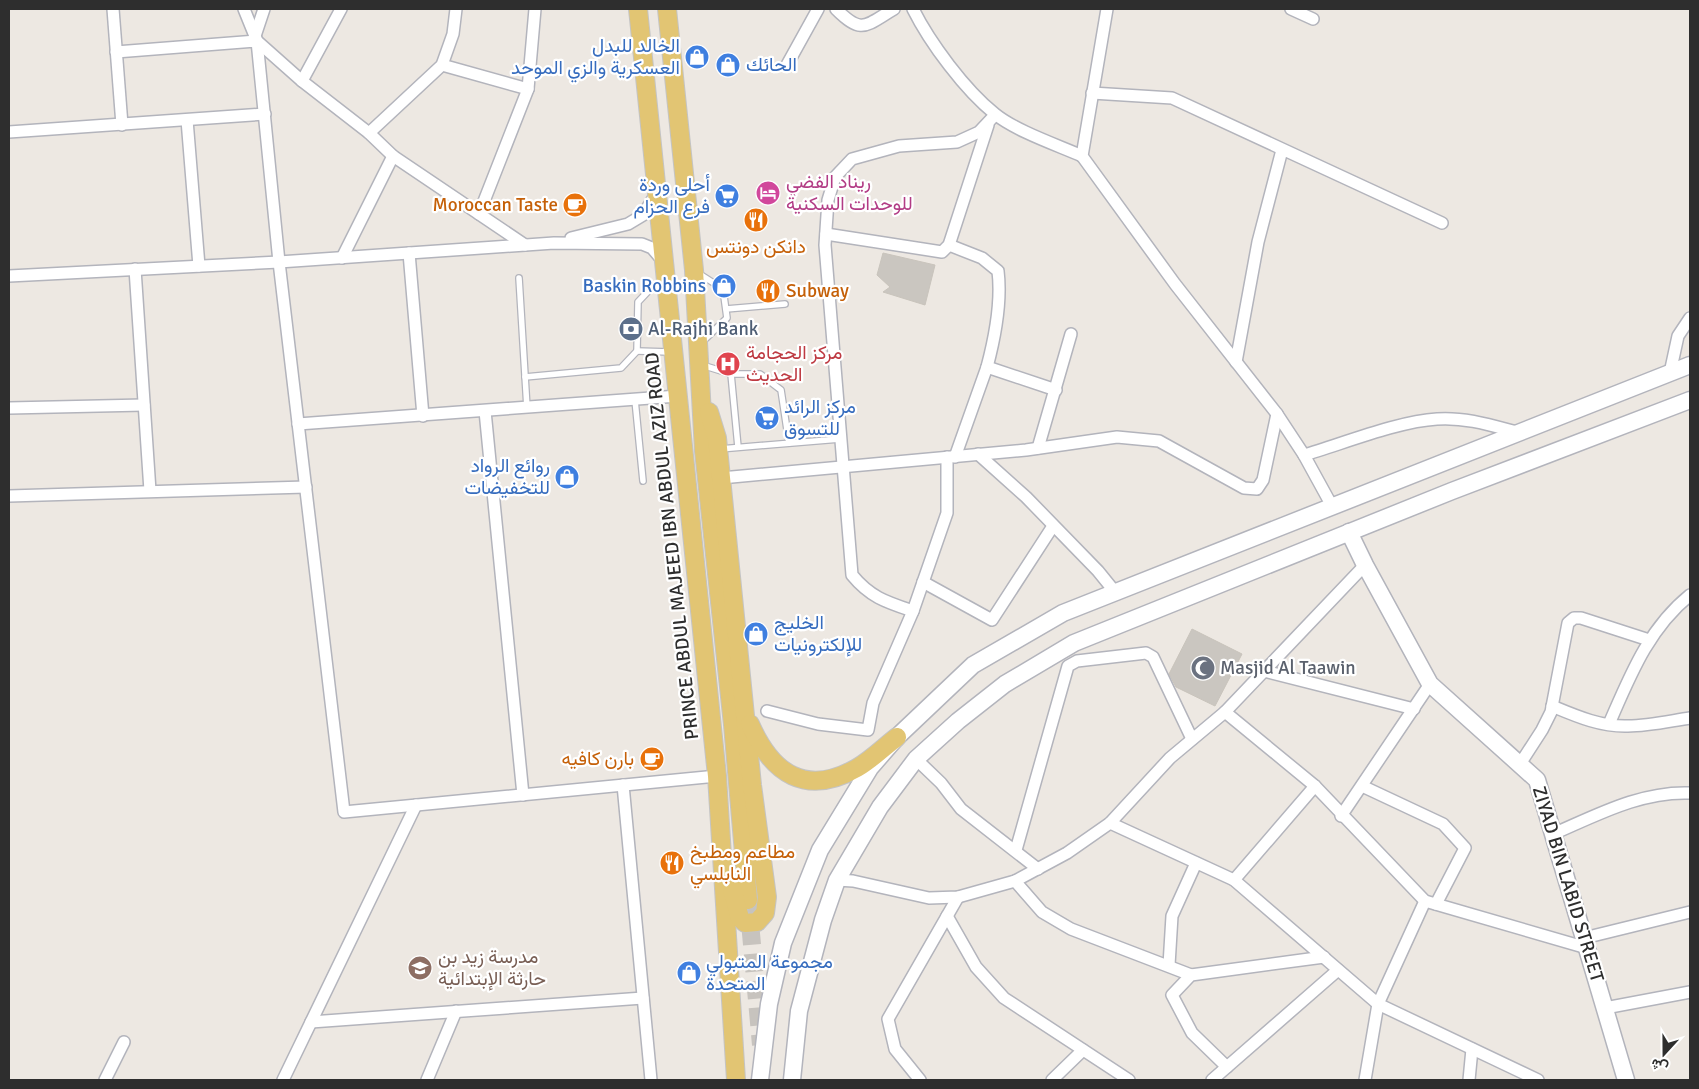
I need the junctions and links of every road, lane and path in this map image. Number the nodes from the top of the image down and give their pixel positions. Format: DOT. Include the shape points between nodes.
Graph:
graph roads {
  1 [pos="113,9"];
  2 [pos="244,9"];
  3 [pos="264,9"];
  4 [pos="341,9"];
  5 [pos="456,9"];
  6 [pos="535,9"];
  7 [pos="638,9"];
  8 [pos="667,9"];
  9 [pos="818,9"];
  10 [pos="836,9"];
  11 [pos="894,9"];
  12 [pos="913,9"];
  13 [pos="1107,9"];
  14 [pos="1291,9"];
  15 [pos="1313,19"];
  16 [pos="256,38"];
  17 [pos="116,52"];
  18 [pos="442,65"];
  19 [pos="787,65"];
  20 [pos="302,81"];
  21 [pos="528,89"];
  22 [pos="1092,93"];
  23 [pos="264,114"];
  24 [pos="992,118"];
  25 [pos="186,120"];
  26 [pos="122,126"];
  27 [pos="9,132"];
  28 [pos="369,133"];
  29 [pos="1282,150"];
  30 [pos="393,156"];
  31 [pos="1082,156"];
  32 [pos="656,194"];
  33 [pos="480,214"];
  34 [pos="1442,223"];
  35 [pos="826,234"];
  36 [pos="554,243"];
  37 [pos="525,245"];
  38 [pos="948,245"];
  39 [pos="409,253"];
  40 [pos="342,258"];
  41 [pos="279,262"];
  42 [pos="664,263"];
  43 [pos="199,266"];
  44 [pos="135,269"];
  45 [pos="694,270"];
  46 [pos="9,276"];
  47 [pos="519,278"];
  48 [pos="666,283"];
  49 [pos="785,304"];
  50 [pos="726,309"];
  51 [pos="1690,318"];
  52 [pos="1070,334"];
  53 [pos="698,346"];
  54 [pos="637,351"];
  55 [pos="674,352"];
  56 [pos="1236,362"];
  57 [pos="700,365"];
  58 [pos="1690,365"];
  59 [pos="987,367"];
  60 [pos="1670,373"];
  61 [pos="731,374"];
  62 [pos="525,377"];
  63 [pos="701,386"];
  64 [pos="1056,390"];
  65 [pos="678,396"];
  66 [pos="635,400"];
  67 [pos="1690,400"];
  68 [pos="144,405"];
  69 [pos="9,408"];
  70 [pos="527,408"];
  71 [pos="485,411"];
  72 [pos="1277,414"];
  73 [pos="423,416"];
  74 [pos="298,424"];
  75 [pos="1516,432"];
  76 [pos="840,439"];
  77 [pos="789,443"];
  78 [pos="738,447"];
  79 [pos="1038,448"];
  80 [pos="718,450"];
  81 [pos="978,454"];
  82 [pos="1304,455"];
  83 [pos="951,457"];
  84 [pos="842,467"];
  85 [pos="721,478"];
  86 [pos="643,481"];
  87 [pos="306,487"];
  88 [pos="150,492"];
  89 [pos="9,496"];
  90 [pos="1332,506"];
  91 [pos="1053,526"];
  92 [pos="1349,532"];
  93 [pos="1364,565"];
  94 [pos="923,582"];
  95 [pos="1114,592"];
  96 [pos="1690,595"];
  97 [pos="913,611"];
  98 [pos="1649,640"];
  99 [pos="1264,671"];
  100 [pos="1430,684"];
  101 [pos="1552,706"];
  102 [pos="1414,709"];
  103 [pos="767,711"];
  104 [pos="1225,712"];
  105 [pos="745,713"];
  106 [pos="1690,718"];
  107 [pos="1609,724"];
  108 [pos="897,737"];
  109 [pos="1192,739"];
  110 [pos="916,759"];
  111 [pos="1520,764"];
  112 [pos="718,776"];
  113 [pos="623,786"];
  114 [pos="1315,786"];
  115 [pos="1362,786"];
  116 [pos="1690,792"];
  117 [pos="523,795"];
  118 [pos="416,805"];
  119 [pos="1341,816"];
  120 [pos="1110,823"];
  121 [pos="1553,834"];
  122 [pos="1016,850"];
  123 [pos="722,852"];
  124 [pos="1196,863"];
  125 [pos="1038,869"];
  126 [pos="837,880"];
  127 [pos="1234,880"];
  128 [pos="1015,881"];
  129 [pos="958,897"];
  130 [pos="748,900"];
  131 [pos="1431,902"];
  132 [pos="1690,912"];
  133 [pos="947,916"];
  134 [pos="1586,943"];
  135 [pos="1324,958"];
  136 [pos="1169,965"];
  137 [pos="1338,970"];
  138 [pos="1191,975"];
  139 [pos="1690,992"];
  140 [pos="643,998"];
  141 [pos="1378,1004"];
  142 [pos="1605,1008"];
  143 [pos="456,1011"];
  144 [pos="311,1022"];
  145 [pos="124,1042"];
  146 [pos="1472,1049"];
  147 [pos="1083,1050"];
  148 [pos="1227,1067"];
  149 [pos="105,1080"];
  150 [pos="283,1080"];
  151 [pos="427,1080"];
  152 [pos="651,1080"];
  153 [pos="736,1080"];
  154 [pos="760,1080"];
  155 [pos="792,1080"];
  156 [pos="920,1080"];
  157 [pos="1052,1080"];
  158 [pos="1128,1080"];
  159 [pos="1212,1080"];
  160 [pos="1365,1080"];
  161 [pos="1469,1080"];
  162 [pos="1538,1080"];
  163 [pos="1626,1080"];
  1 -- 17 [label="street"];
  2 -- 16 [label="street"];
  3 -- 16 [label="street"];
  4 -- 20 [label="street"];
  5 -- 18 [label="street" via="453,34"];
  6 -- 21 [label="street"];
  7 -- 32 [label="main road, PRINCE ABDUL MAJEED IBN ABDUL AZIZ ROAD"];
  8 -- 45 [label="main road"];
  9 -- 19 [label="street"];
  10 -- 11 [label="street" via="851,24 866,25"];
  12 -- 24 [label="street" via="925,33"];
  13 -- 22 [label="street"];
  14 -- 15 [label="street"];
  16 -- 17 [label="street"];
  16 -- 20 [label="street"];
  16 -- 23 [label="street"];
  17 -- 26 [label="street"];
  18 -- 21 [label="street"];
  18 -- 28 [label="street"];
  20 -- 28 [label="street"];
  21 -- 33 [label="street"];
  22 -- 29 [label="street" via="1172,98"];
  22 -- 31 [label="street"];
  23 -- 25 [label="street"];
  23 -- 41 [label="street"];
  24 -- 31 [label="street"];
  24 -- 35 [label="street" via="980,132 957,142 899,146 852,159 835,177 828,200"];
  24 -- 38 [label="street"];
  25 -- 26 [label="street"];
  25 -- 43 [label="street"];
  26 -- 27 [label="street"];
  28 -- 30 [label="street"];
  29 -- 34 [label="street"];
  29 -- 56 [label="street" via="1258,242"];
  30 -- 33 [label="street"];
  30 -- 40 [label="street"];
  31 -- 56 [label="street"];
  32 -- 36 [label="street" via="643,215 628,224"];
  32 -- 42 [label="main road, PRINCE ABDUL MAJEED IBN ABDUL AZIZ ROAD"];
  33 -- 37 [label="street"];
  35 -- 38 [label="street" via="930,252 942,252"];
  35 -- 76 [label="street"];
  36 -- 37 [label="street"];
  36 -- 42 [label="street" via="642,244 652,248"];
  37 -- 39 [label="street"];
  38 -- 59 [label="street" via="982,258 998,271 996,329"];
  39 -- 40 [label="street"];
  39 -- 73 [label="street"];
  40 -- 41 [label="street"];
  41 -- 43 [label="street"];
  41 -- 74 [label="street"];
  42 -- 48 [label="main road, PRINCE ABDUL MAJEED IBN ABDUL AZIZ ROAD"];
  43 -- 44 [label="street"];
  44 -- 46 [label="street"];
  44 -- 68 [label="street"];
  45 -- 50 [label="lane" via="723,289"];
  45 -- 53 [label="main road"];
  47 -- 62 [label="lane"];
  48 -- 54 [label="lane" via="653,286 638,302"];
  48 -- 55 [label="main road, PRINCE ABDUL MAJEED IBN ABDUL AZIZ ROAD"];
  49 -- 50 [label="lane"];
  50 -- 53 [label="lane" via="725,322"];
  51 -- 60 [label="street" via="1678,336"];
  52 -- 64 [label="street"];
  53 -- 57 [label="main road"];
  54 -- 55 [label="lane"];
  54 -- 62 [label="lane" via="617,370"];
  55 -- 65 [label="main road, PRINCE ABDUL MAJEED IBN ABDUL AZIZ ROAD"];
  56 -- 72 [label="street"];
  57 -- 61 [label="lane"];
  57 -- 63 [label="main road"];
  58 -- 60 [label="main road"];
  59 -- 64 [label="street"];
  59 -- 83 [label="street"];
  60 -- 75 [label="main road"];
  61 -- 77 [label="lane" via="760,374 781,390"];
  61 -- 78 [label="lane"];
  62 -- 70 [label="lane"];
  63 -- 80 [label="main road"];
  63 -- 130 [label="main road" via="704,451"];
  64 -- 79 [label="street"];
  65 -- 66 [label="street"];
  65 -- 112 [label="main road, PRINCE ABDUL MAJEED IBN ABDUL AZIZ ROAD"];
  66 -- 70 [label="street"];
  66 -- 86 [label="lane"];
  67 -- 92 [label="main road"];
  68 -- 69 [label="street"];
  68 -- 88 [label="street"];
  70 -- 71 [label="street"];
  71 -- 73 [label="street"];
  71 -- 117 [label="street"];
  72 -- 79 [label="street" via="1263,480 1258,489 1244,488 1159,441 1118,437"];
  72 -- 82 [label="street"];
  73 -- 74 [label="street"];
  74 -- 87 [label="street"];
  75 -- 82 [label="street" via="1479,422 1436,419"];
  75 -- 90 [label="main road"];
  76 -- 77 [label="lane"];
  76 -- 84 [label="street"];
  77 -- 78 [label="lane"];
  78 -- 80 [label="lane"];
  79 -- 81 [label="street"];
  80 -- 85 [label="main road"];
  81 -- 83 [label="street"];
  81 -- 91 [label="street"];
  82 -- 90 [label="street"];
  83 -- 84 [label="street"];
  83 -- 94 [label="street" via="947,513"];
  84 -- 85 [label="street"];
  84 -- 97 [label="street" via="852,575 865,591"];
  85 -- 105 [label="main road"];
  87 -- 88 [label="street"];
  87 -- 118 [label="street" via="344,812"];
  88 -- 89 [label="street"];
  90 -- 95 [label="main road"];
  91 -- 94 [label="street" via="992,620"];
  91 -- 95 [label="street" via="1098,571"];
  92 -- 93 [label="main road, ZIYAD BIN LABID STREET"];
  92 -- 110 [label="main road" via="1074,643 1005,684 958,720"];
  93 -- 99 [label="street"];
  93 -- 100 [label="main road, ZIYAD BIN LABID STREET"];
  94 -- 97 [label="street"];
  95 -- 108 [label="main road" via="1063,613 973,665"];
  96 -- 98 [label="street" via="1664,619"];
  97 -- 103 [label="street" via="873,703 868,730 818,724"];
  98 -- 101 [label="street" via="1588,620 1571,620"];
  98 -- 107 [label="street"];
  99 -- 102 [label="street"];
  99 -- 104 [label="street"];
  100 -- 102 [label="street"];
  100 -- 111 [label="main road, ZIYAD BIN LABID STREET"];
  101 -- 107 [label="street" via="1594,722"];
  101 -- 111 [label="street" via="1542,730"];
  102 -- 115 [label="street"];
  104 -- 109 [label="street"];
  104 -- 114 [label="street"];
  105 -- 108 [label="main road" via="757,740 770,758 785,773 807,780 826,782 857,768"];
  105 -- 123 [label="main road" via="767,897 764,913 757,922 745,923 740,918"];
  106 -- 107 [label="street" via="1628,726"];
  108 -- 154 [label="main road" via="870,768 820,850 810,874 781,952 769,1004"];
  109 -- 120 [label="street"];
  109 -- 122 [label="street" via="1153,656 1146,653 1077,661 1068,666"];
  110 -- 122 [label="street" via="962,809"];
  110 -- 126 [label="main road" via="880,807"];
  111 -- 121 [label="main road, ZIYAD BIN LABID STREET" via="1537,780"];
  112 -- 113 [label="street"];
  112 -- 123 [label="main road, PRINCE ABDUL MAJEED IBN ABDUL AZIZ ROAD"];
  113 -- 117 [label="street"];
  113 -- 140 [label="street"];
  114 -- 119 [label="street"];
  114 -- 127 [label="street"];
  115 -- 119 [label="street"];
  115 -- 131 [label="street" via="1443,824 1465,848"];
  116 -- 121 [label="street" via="1625,803"];
  117 -- 118 [label="street"];
  118 -- 144 [label="street"];
  119 -- 131 [label="street"];
  120 -- 124 [label="street"];
  120 -- 125 [label="street"];
  121 -- 134 [label="main road, ZIYAD BIN LABID STREET"];
  122 -- 125 [label="street"];
  123 -- 153 [label="main road, PRINCE ABDUL MAJEED IBN ABDUL AZIZ ROAD"];
  124 -- 127 [label="street"];
  124 -- 136 [label="street" via="1172,916"];
  125 -- 128 [label="street"];
  126 -- 129 [label="street" via="929,898"];
  126 -- 155 [label="main road" via="799,1011"];
  127 -- 135 [label="street"];
  128 -- 129 [label="street"];
  128 -- 136 [label="street" via="1042,912 1071,928"];
  129 -- 133 [label="street"];
  131 -- 134 [label="street"];
  131 -- 141 [label="street"];
  132 -- 134 [label="street"];
  133 -- 147 [label="street" via="976,966 1004,998"];
  133 -- 156 [label="street" via="888,1019 895,1049"];
  134 -- 142 [label="main road, ZIYAD BIN LABID STREET"];
  135 -- 137 [label="street"];
  135 -- 138 [label="street"];
  136 -- 138 [label="street"];
  137 -- 141 [label="street"];
  137 -- 148 [label="street"];
  138 -- 148 [label="street" via="1172,995 1192,1033"];
  139 -- 142 [label="street"];
  140 -- 143 [label="street"];
  140 -- 152 [label="street"];
  141 -- 146 [label="street"];
  141 -- 160 [label="street"];
  142 -- 163 [label="main road, ZIYAD BIN LABID STREET"];
  143 -- 144 [label="street"];
  143 -- 151 [label="street"];
  144 -- 150 [label="street"];
  145 -- 149 [label="street"];
  146 -- 161 [label="street"];
  146 -- 162 [label="street"];
  147 -- 157 [label="street"];
  147 -- 158 [label="street"];
  148 -- 159 [label="street"];
}
